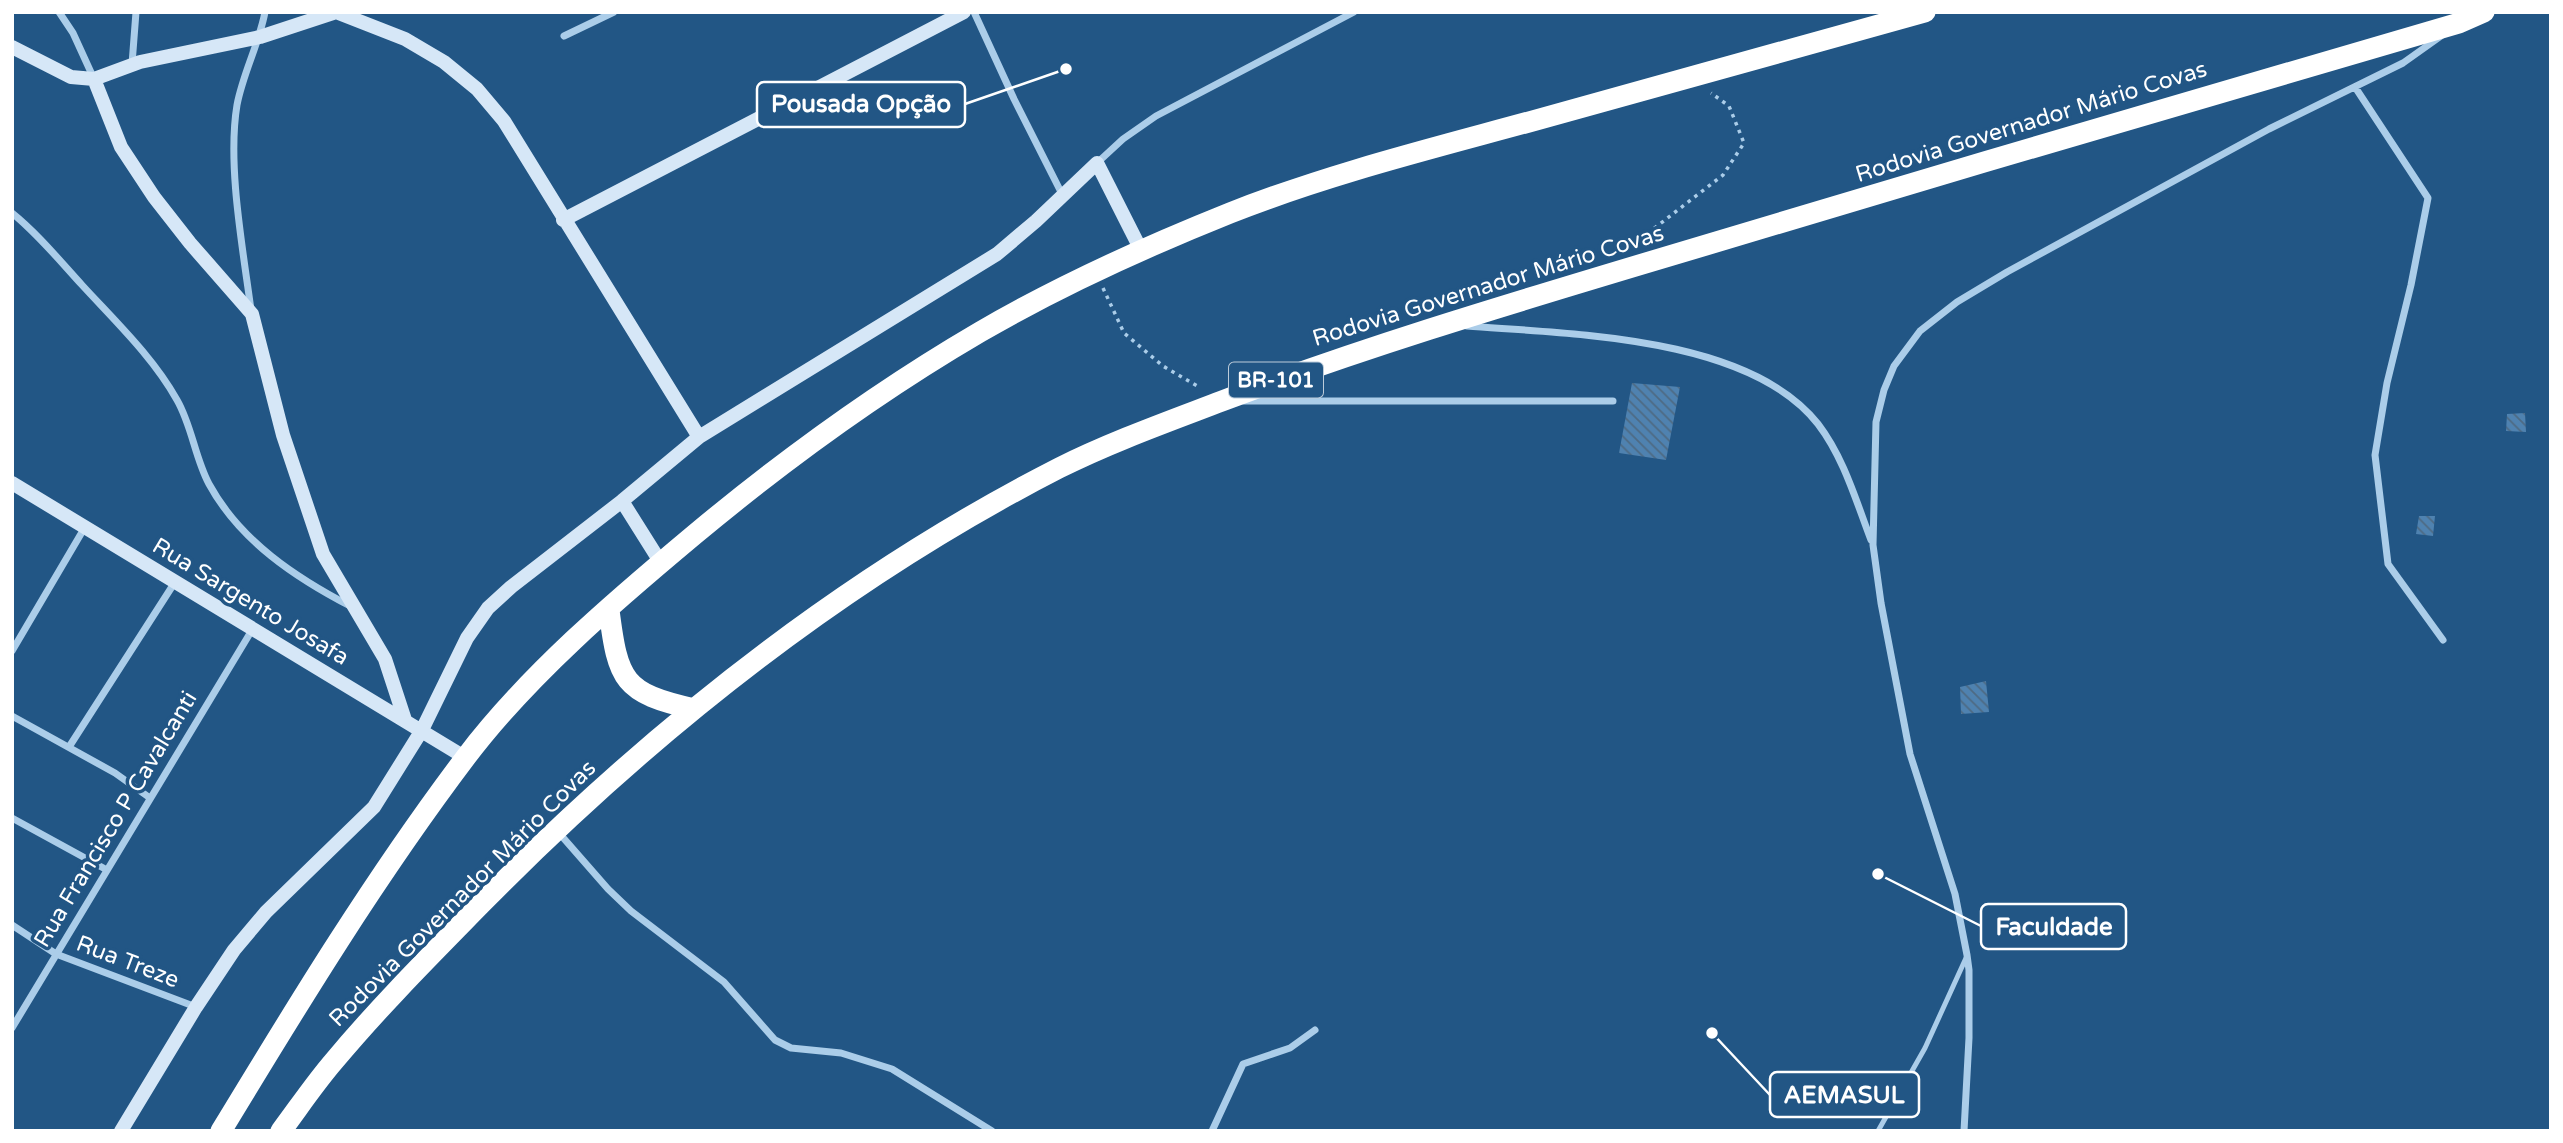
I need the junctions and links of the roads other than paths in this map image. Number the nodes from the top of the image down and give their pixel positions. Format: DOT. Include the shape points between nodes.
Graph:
graph roads {
  1 [pos="59,12"];
  2 [pos="136,12"];
  3 [pos="265,12"];
  4 [pos="336,12"];
  5 [pos="614,12"];
  6 [pos="964,12"];
  7 [pos="974,12"];
  8 [pos="1354,12"];
  9 [pos="1925,12"];
  10 [pos="2484,12"];
  11 [pos="2459,23"];
  12 [pos="564,36"];
  13 [pos="260,37"];
  14 [pos="12,47"];
  15 [pos="132,66"];
  16 [pos="94,79"];
  17 [pos="2355,87"];
  18 [pos="1097,163"];
  19 [pos="1063,196"];
  20 [pos="12,213"];
  21 [pos="564,220"];
  22 [pos="1142,252"];
  23 [pos="252,314"];
  24 [pos="1442,324"];
  25 [pos="1222,401"];
  26 [pos="1613,401"];
  27 [pos="699,437"];
  28 [pos="12,483"];
  29 [pos="622,501"];
  30 [pos="85,527"];
  31 [pos="1873,545"];
  32 [pos="661,563"];
  33 [pos="175,582"];
  34 [pos="352,607"];
  35 [pos="609,610"];
  36 [pos="253,630"];
  37 [pos="2443,640"];
  38 [pos="12,651"];
  39 [pos="694,709"];
  40 [pos="12,716"];
  41 [pos="405,720"];
  42 [pos="422,730"];
  43 [pos="69,747"];
  44 [pos="466,758"];
  45 [pos="150,798"];
  46 [pos="12,818"];
  47 [pos="556,829"];
  48 [pos="107,870"];
  49 [pos="12,925"];
  50 [pos="56,954"];
  51 [pos="1967,955"];
  52 [pos="196,1007"];
  53 [pos="12,1028"];
  54 [pos="1315,1030"];
  55 [pos="121,1131"];
  56 [pos="221,1131"];
  57 [pos="281,1131"];
  58 [pos="992,1131"];
  59 [pos="1212,1131"];
  60 [pos="1878,1131"];
  61 [pos="1964,1131"];
  1 -- 16 [label="street"];
  2 -- 15 [label="street"];
  3 -- 13 [label="street"];
  4 -- 13 [label="street"];
  4 -- 21 [label="street" via="405,39 477,89 504,121"];
  5 -- 12 [label="street"];
  6 -- 21 [label="street"];
  7 -- 19 [label="street"];
  8 -- 18 [label="street" via="1156,116"];
  9 -- 22 [label="highway, Rodovia Governador Mário Covas" via="1348,172 1231,213"];
  10 -- 11 [label="highway, Rodovia Governador Mário Covas / BR-101"];
  11 -- 17 [label="street" via="2403,63"];
  11 -- 24 [label="highway, Rodovia Governador Mário Covas / BR-101"];
  13 -- 15 [label="street"];
  13 -- 23 [label="street" via="244,73 234,139"];
  14 -- 16 [label="street" via="71,77"];
  15 -- 16 [label="street"];
  16 -- 23 [label="street" via="121,147 154,197"];
  17 -- 31 [label="street" via="2007,272 1920,331 1894,366 1876,422"];
  17 -- 37 [label="street" via="2428,198 2375,455 2388,564"];
  18 -- 19 [label="street"];
  18 -- 22 [label="street"];
  19 -- 27 [label="street" via="997,254"];
  20 -- 34 [label="street" via="150,361 176,398 208,483 230,514 291,572"];
  21 -- 27 [label="street"];
  22 -- 32 [label="highway, Rodovia Governador Mário Covas" via="982,331 764,477"];
  23 -- 34 [label="street" via="302,493 323,554"];
  24 -- 25 [label="highway, Rodovia Governador Mário Covas / BR-101"];
  24 -- 31 [label="street" via="1642,344 1702,355 1756,376 1791,396 1818,425 1840,460"];
  25 -- 26 [label="street"];
  25 -- 39 [label="highway, Rodovia Governador Mário Covas / BR-101" via="1063,466 953,526 839,599"];
  27 -- 29 [label="street"];
  28 -- 30 [label="street, Rua Sargento Josafa"];
  29 -- 32 [label="street"];
  29 -- 42 [label="street" via="488,608 467,638"];
  30 -- 33 [label="street, Rua Sargento Josafa"];
  30 -- 38 [label="street"];
  31 -- 51 [label="street" via="1910,754 1955,894"];
  32 -- 35 [label="highway, Rodovia Governador Mário Covas"];
  33 -- 36 [label="street, Rua Sargento Josafa"];
  33 -- 43 [label="street"];
  34 -- 41 [label="street" via="385,659"];
  35 -- 39 [label="highway" via="619,667 628,681 638,692 658,701"];
  35 -- 44 [label="highway, Rodovia Governador Mário Covas" via="525,689"];
  36 -- 41 [label="street, Rua Sargento Josafa"];
  36 -- 45 [label="street, Rua Francisco P Cavalcanti"];
  39 -- 47 [label="highway, Rodovia Governador Mário Covas / BR-101"];
  40 -- 43 [label="street"];
  41 -- 42 [label="street, Rua Sargento Josafa"];
  42 -- 44 [label="street, Rua Sargento Josafa"];
  42 -- 52 [label="street" via="374,807 266,912"];
  43 -- 45 [label="street"];
  44 -- 56 [label="highway, Rodovia Governador Mário Covas" via="396,853"];
  45 -- 48 [label="street, Rua Francisco P Cavalcanti"];
  46 -- 48 [label="street"];
  47 -- 57 [label="highway, Rodovia Governador Mário Covas / BR-101" via="411,975 331,1064"];
  47 -- 58 [label="street" via="608,889 724,982 775,1040 791,1048 841,1054 892,1069"];
  48 -- 50 [label="street, Rua Francisco P Cavalcanti"];
  49 -- 50 [label="street, Rua Treze"];
  50 -- 52 [label="street, Rua Treze"];
  50 -- 53 [label="street, Rua Francisco P Cavalcanti"];
  51 -- 60 [label="lane" via="1925,1048"];
  51 -- 61 [label="street"];
  52 -- 55 [label="street"];
  54 -- 59 [label="street" via="1290,1048 1243,1064"];
}
